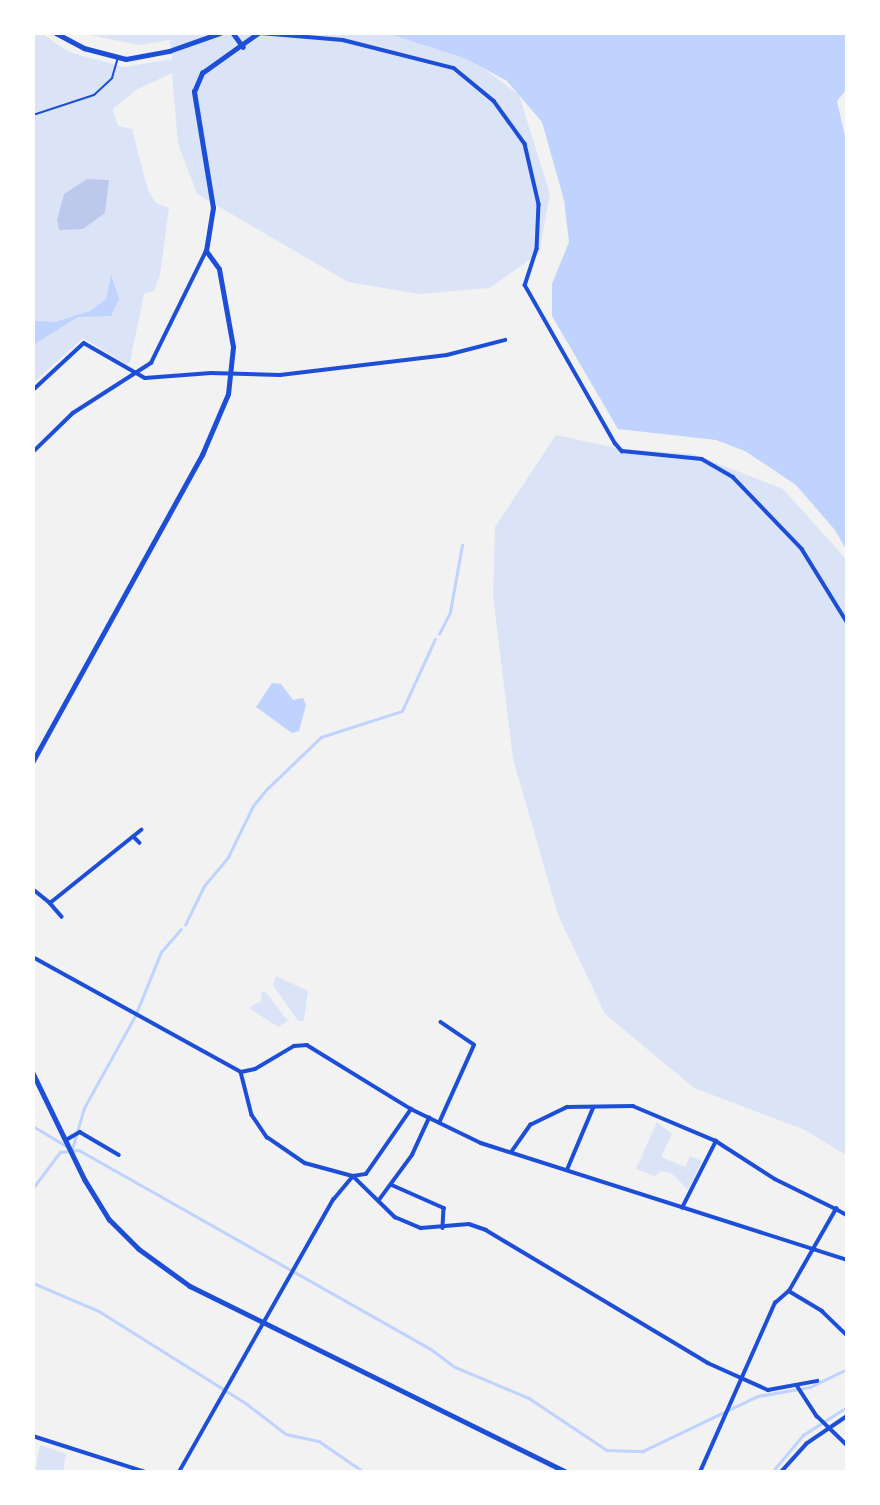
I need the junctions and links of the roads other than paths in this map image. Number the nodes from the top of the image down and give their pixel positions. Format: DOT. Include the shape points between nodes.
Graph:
graph roads {
  1 [pos="56,33"];
  2 [pos="220,33"];
  3 [pos="233,33"];
  4 [pos="259,33"];
  5 [pos="243,47"];
  6 [pos="118,57"];
  7 [pos="33,115"];
  8 [pos="206,251"];
  9 [pos="505,340"];
  10 [pos="233,373"];
  11 [pos="135,375"];
  12 [pos="33,390"];
  13 [pos="33,452"];
  14 [pos="847,622"];
  15 [pos="33,761"];
  16 [pos="141,830"];
  17 [pos="134,837"];
  18 [pos="141,843"];
  19 [pos="33,889"];
  20 [pos="50,903"];
  21 [pos="62,917"];
  22 [pos="33,957"];
  23 [pos="440,1023"];
  24 [pos="241,1072"];
  25 [pos="33,1073"];
  26 [pos="593,1108"];
  27 [pos="411,1109"];
  28 [pos="429,1118"];
  29 [pos="439,1123"];
  30 [pos="68,1141"];
  31 [pos="716,1141"];
  32 [pos="512,1151"];
  33 [pos="119,1155"];
  34 [pos="567,1170"];
  35 [pos="353,1177"];
  36 [pos="392,1185"];
  37 [pos="379,1200"];
  38 [pos="682,1209"];
  39 [pos="836,1209"];
  40 [pos="847,1215"];
  41 [pos="443,1228"];
  42 [pos="812,1250"];
  43 [pos="847,1260"];
  44 [pos="789,1291"];
  45 [pos="264,1322"];
  46 [pos="847,1335"];
  47 [pos="739,1377"];
  48 [pos="817,1381"];
  49 [pos="798,1387"];
  50 [pos="847,1416"];
  51 [pos="829,1426"];
  52 [pos="33,1436"];
  53 [pos="847,1445"];
  54 [pos="146,1472"];
  55 [pos="179,1472"];
  56 [pos="566,1472"];
  57 [pos="700,1472"];
  58 [pos="781,1472"];
  1 -- 6 [label="street" via="84,48"];
  2 -- 6 [label="street" via="161,53"];
  3 -- 5 [label="street"];
  4 -- 5 [label="street"];
  4 -- 14 [label="street" via="343,40 435,62 454,68 494,101 525,144 537,195 539,235 525,285 615,443 622,451 702,459 733,477 802,549"];
  5 -- 8 [label="street" via="202,73 194,92 213,208"];
  6 -- 7 [label="lane" via="112,78 94,95"];
  8 -- 10 [label="street" via="219,269"];
  8 -- 11 [label="street" via="151,363"];
  9 -- 10 [label="street" via="447,355 280,374"];
  10 -- 11 [label="street"];
  10 -- 15 [label="street" via="202,455"];
  11 -- 12 [label="street" via="84,343"];
  11 -- 13 [label="street" via="73,413"];
  16 -- 17 [label="street"];
  17 -- 18 [label="street"];
  17 -- 20 [label="street"];
  19 -- 20 [label="street"];
  20 -- 21 [label="street"];
  22 -- 24 [label="street"];
  23 -- 29 [label="street" via="474,1045"];
  24 -- 27 [label="street" via="294,1046 307,1045"];
  24 -- 35 [label="street" via="252,1115 267,1138 306,1163"];
  25 -- 30 [label="street"];
  26 -- 31 [label="street" via="633,1106"];
  26 -- 32 [label="street" via="568,1107 530,1125"];
  26 -- 34 [label="street"];
  27 -- 28 [label="street"];
  27 -- 35 [label="street" via="366,1174"];
  28 -- 29 [label="street"];
  28 -- 36 [label="street"];
  29 -- 32 [label="street" via="481,1143"];
  30 -- 33 [label="street" via="78,1134"];
  30 -- 45 [label="street" via="109,1219 139,1249 190,1286"];
  31 -- 38 [label="street"];
  31 -- 39 [label="street" via="775,1180"];
  32 -- 34 [label="street"];
  34 -- 38 [label="street"];
  35 -- 37 [label="street"];
  35 -- 45 [label="street" via="332,1200"];
  36 -- 37 [label="street"];
  36 -- 41 [label="street" via="444,1208"];
  37 -- 41 [label="street" via="395,1217 421,1228"];
  38 -- 42 [label="street"];
  39 -- 40 [label="street"];
  39 -- 42 [label="street"];
  41 -- 47 [label="street" via="469,1224 486,1230"];
  42 -- 43 [label="street"];
  42 -- 44 [label="street"];
  44 -- 46 [label="street" via="822,1311"];
  44 -- 47 [label="street" via="775,1303"];
  45 -- 55 [label="street"];
  45 -- 56 [label="street"];
  47 -- 49 [label="street" via="768,1391"];
  47 -- 57 [label="street"];
  48 -- 49 [label="street"];
  49 -- 51 [label="street"];
  50 -- 51 [label="street"];
  51 -- 53 [label="street"];
  51 -- 58 [label="street"];
  52 -- 54 [label="street"];
}
